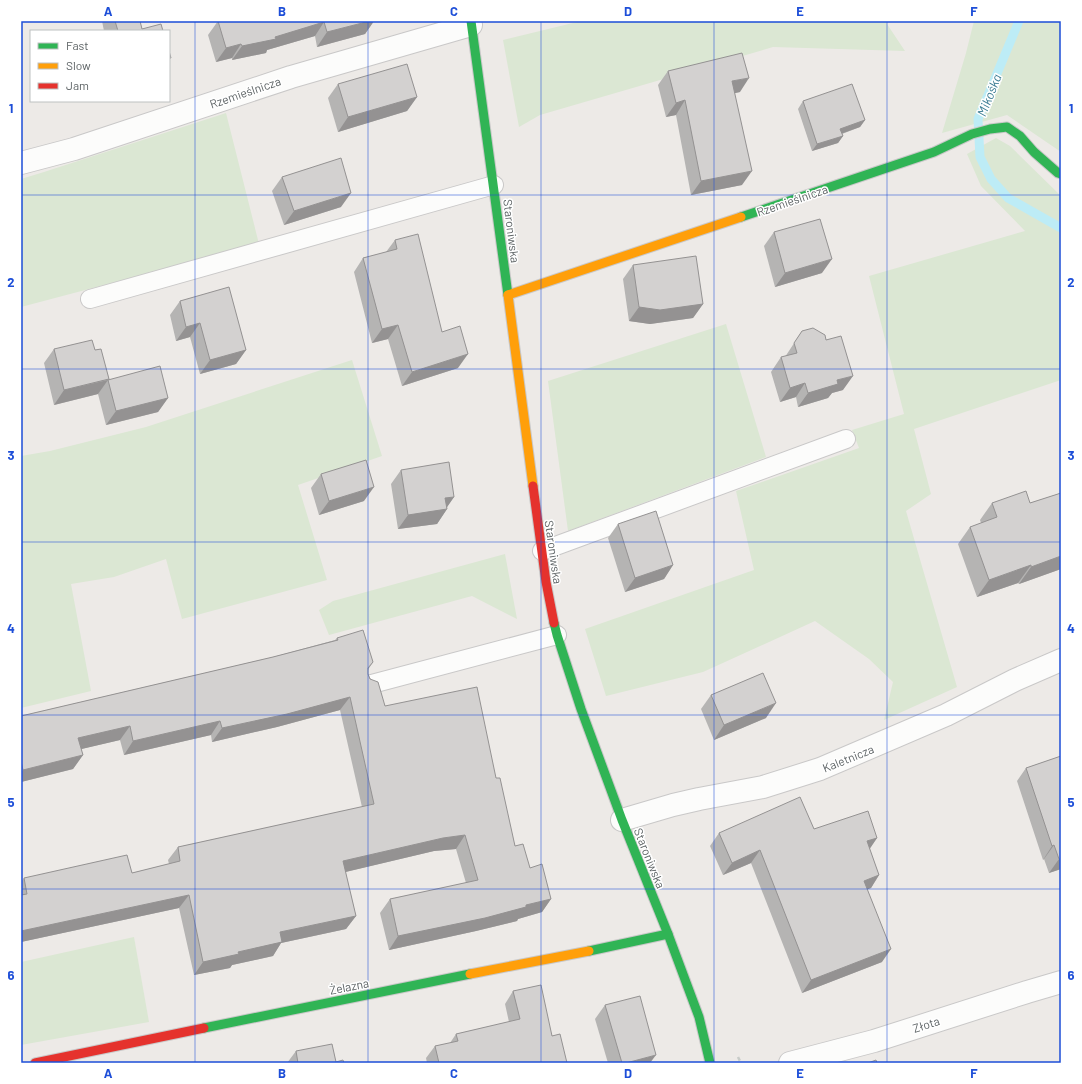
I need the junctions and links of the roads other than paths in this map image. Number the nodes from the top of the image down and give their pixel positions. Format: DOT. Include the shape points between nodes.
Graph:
graph roads {
  1 [pos="471,23"];
  2 [pos="21,163"];
  3 [pos="1061,174"];
  4 [pos="494,185"];
  5 [pos="508,295"];
  6 [pos="90,299"];
  7 [pos="846,439"];
  8 [pos="542,551"];
  9 [pos="557,634"];
  10 [pos="1061,660"];
  11 [pos="368,685"];
  12 [pos="622,820"];
  13 [pos="668,934"];
  14 [pos="1061,982"];
  15 [pos="35,1063"];
  16 [pos="710,1063"];
  17 [pos="790,1063"];
  1 -- 2 [label="street, Rzemieślnicza" via="291,77 74,149"];
  1 -- 4 [label="street, Staroniwska"];
  3 -- 5 [label="street, Rzemieślnicza" via="1034,152 1020,136 1007,128 990,129 972,134 934,152"];
  4 -- 5 [label="street, Staroniwska"];
  4 -- 6 [label="lane"];
  5 -- 8 [label="street, Staroniwska"];
  7 -- 8 [label="lane"];
  8 -- 9 [label="street, Staroniwska"];
  9 -- 11 [label="lane"];
  9 -- 12 [label="street, Staroniwska" via="581,709"];
  10 -- 12 [label="street, Kaletnicza" via="946,715 820,769 763,787 673,805"];
  12 -- 13 [label="street, Staroniwska"];
  13 -- 15 [label="street, Żelazna"];
  13 -- 16 [label="street, Staroniwska" via="699,1017"];
  14 -- 17 [label="street, Złota" via="874,1041"];
}
